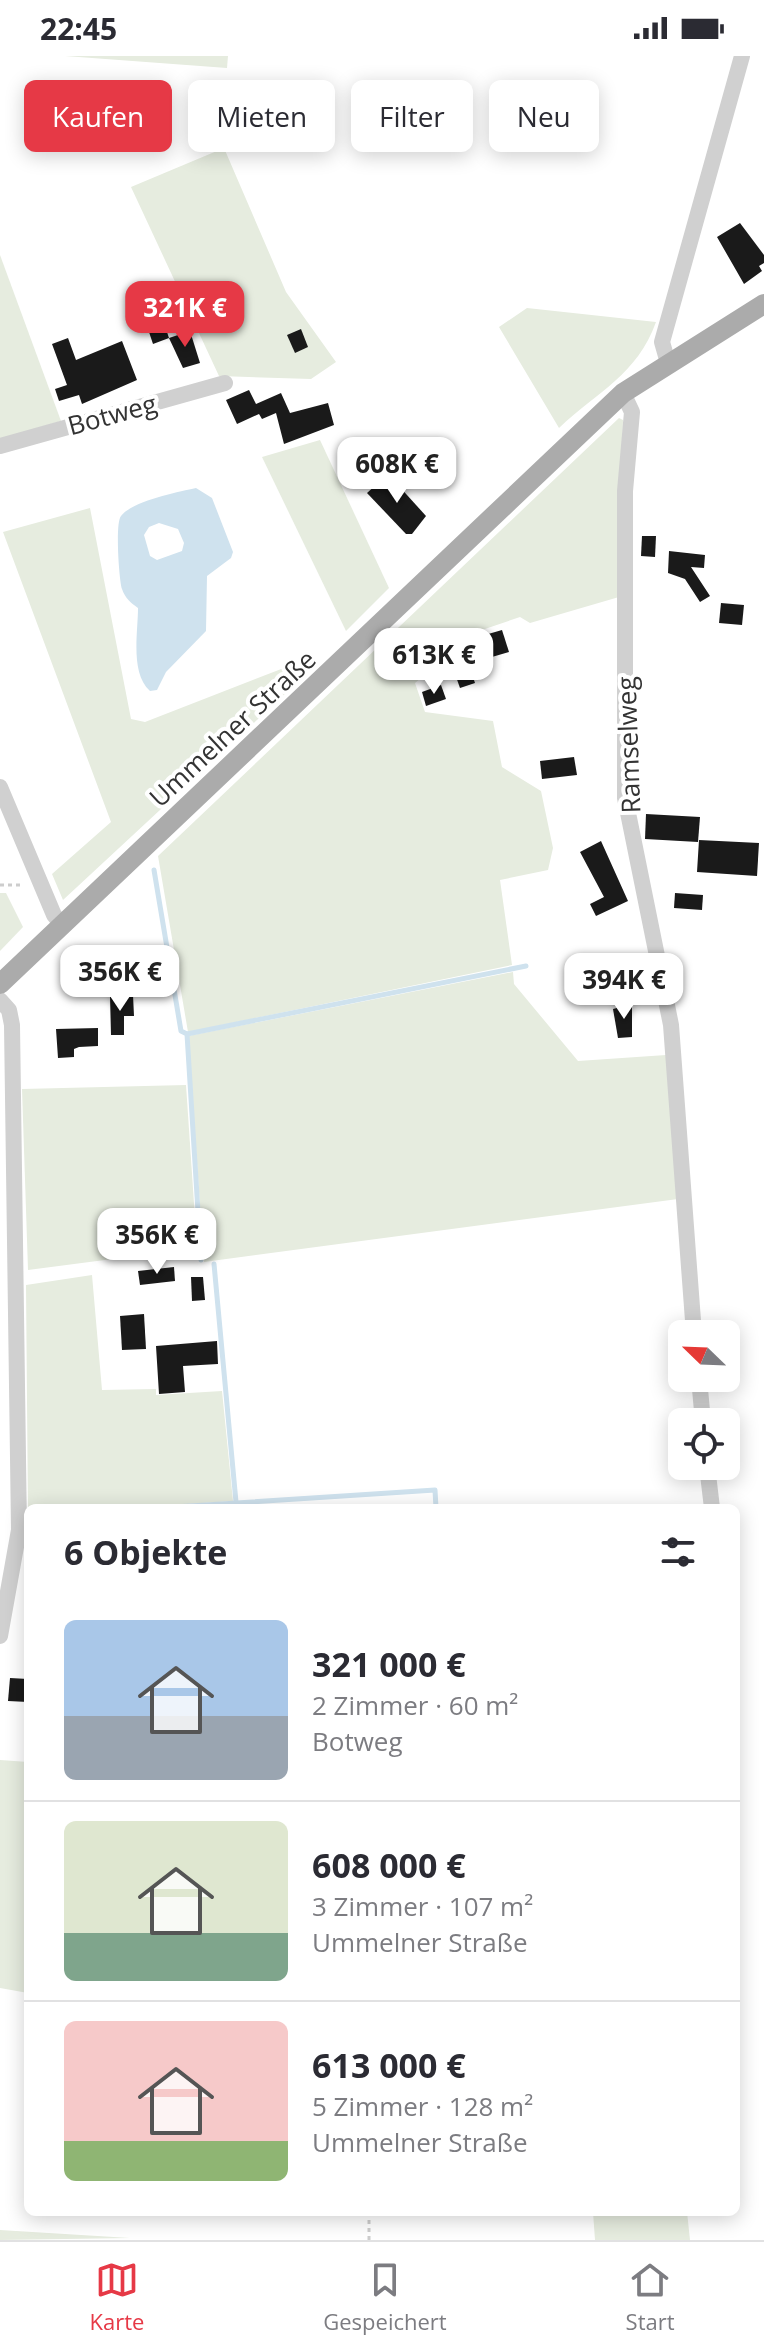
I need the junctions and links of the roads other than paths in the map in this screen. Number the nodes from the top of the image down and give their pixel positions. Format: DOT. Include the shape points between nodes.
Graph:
graph roads {
  1 [pos="742,56"];
  2 [pos="764,304"];
  3 [pos="668,363"];
  4 [pos="225,383"];
  5 [pos="623,393"];
  6 [pos="0,446"];
  7 [pos="0,787"];
  8 [pos="62,925"];
  9 [pos="0,984"];
  10 [pos="0,1000"];
  11 [pos="693,1320"];
  12 [pos="709,1480"];
  13 [pos="712,1504"];
  14 [pos="0,1636"];
  1 -- 3 [label="street" via="662,342"];
  2 -- 3 [label="main road, Ummelner Straße"];
  3 -- 5 [label="main road, Ummelner Straße"];
  4 -- 6 [label="street, Botweg"];
  5 -- 8 [label="main road, Ummelner Straße"];
  5 -- 11 [label="street, Ramselweg" via="632,412 625,491 625,798 671,1025"];
  7 -- 8 [label="street"];
  8 -- 9 [label="main road, Ummelner Straße"];
  10 -- 14 [label="street" via="12,1025 19,1530"];
  12 -- 13 [label="street"];
}
